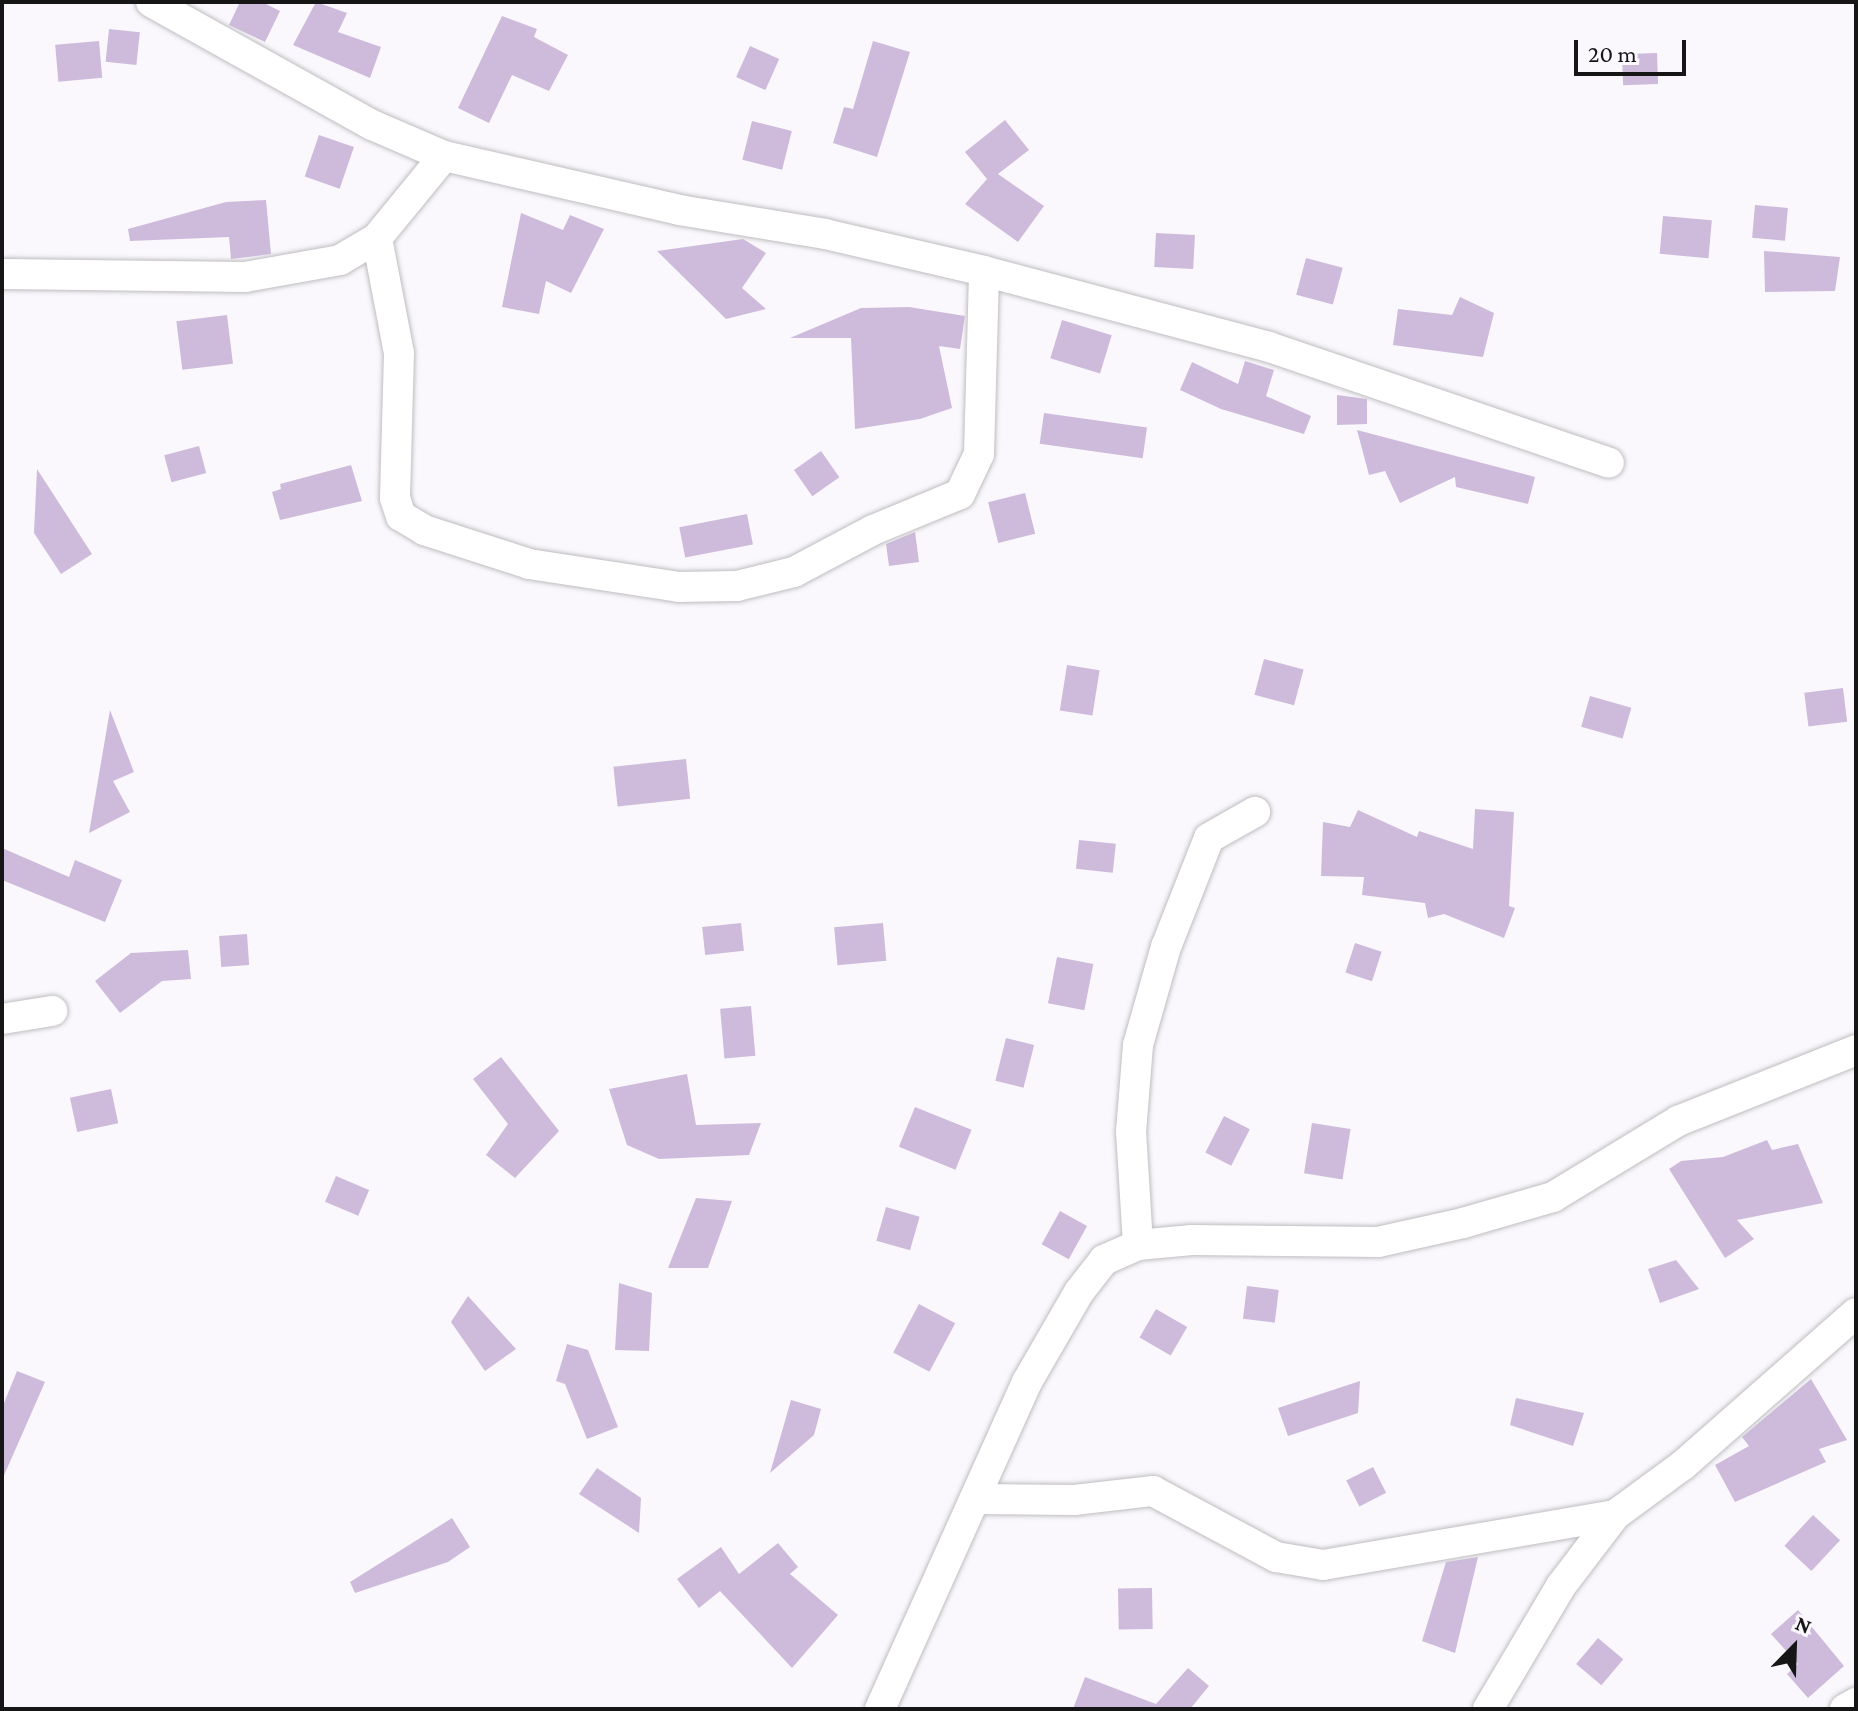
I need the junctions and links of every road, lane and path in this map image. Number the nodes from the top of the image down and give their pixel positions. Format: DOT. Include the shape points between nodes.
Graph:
graph roads {
  1 [pos="151,2"];
  2 [pos="444,156"];
  3 [pos="377,238"];
  4 [pos="984,271"];
  5 [pos="2,274"];
  6 [pos="1609,463"];
  7 [pos="1255,812"];
  8 [pos="52,1011"];
  9 [pos="2,1019"];
  10 [pos="1856,1051"];
  11 [pos="1138,1245"];
  12 [pos="1856,1313"];
  13 [pos="976,1499"];
  14 [pos="1615,1515"];
  15 [pos="1856,1703"];
  16 [pos="880,1709"];
  17 [pos="1488,1709"];
  18 [pos="1845,1709"];
  1 -- 2 [label="street" via="372,125"];
  2 -- 3 [label="street"];
  2 -- 4 [label="street"];
  3 -- 4 [label="street" via="399,353 395,498 401,516 424,530 529,564 679,587 737,586 794,572 873,530 960,494 979,454"];
  3 -- 5 [label="street" via="340,260 245,277"];
  4 -- 6 [label="street" via="1269,347"];
  7 -- 11 [label="street" via="1209,838 1166,947 1138,1045 1131,1132"];
  8 -- 9 [label="street"];
  10 -- 11 [label="street" via="1678,1121 1553,1197 1463,1223 1378,1242 1192,1240"];
  11 -- 13 [label="street" via="1104,1260 1079,1292 1027,1382"];
  12 -- 14 [label="street" via="1683,1465"];
  13 -- 14 [label="street" via="1074,1500 1153,1491 1276,1557 1323,1565"];
  13 -- 16 [label="street"];
  14 -- 17 [label="street" via="1561,1586"];
  15 -- 18 [label="street"];
}
